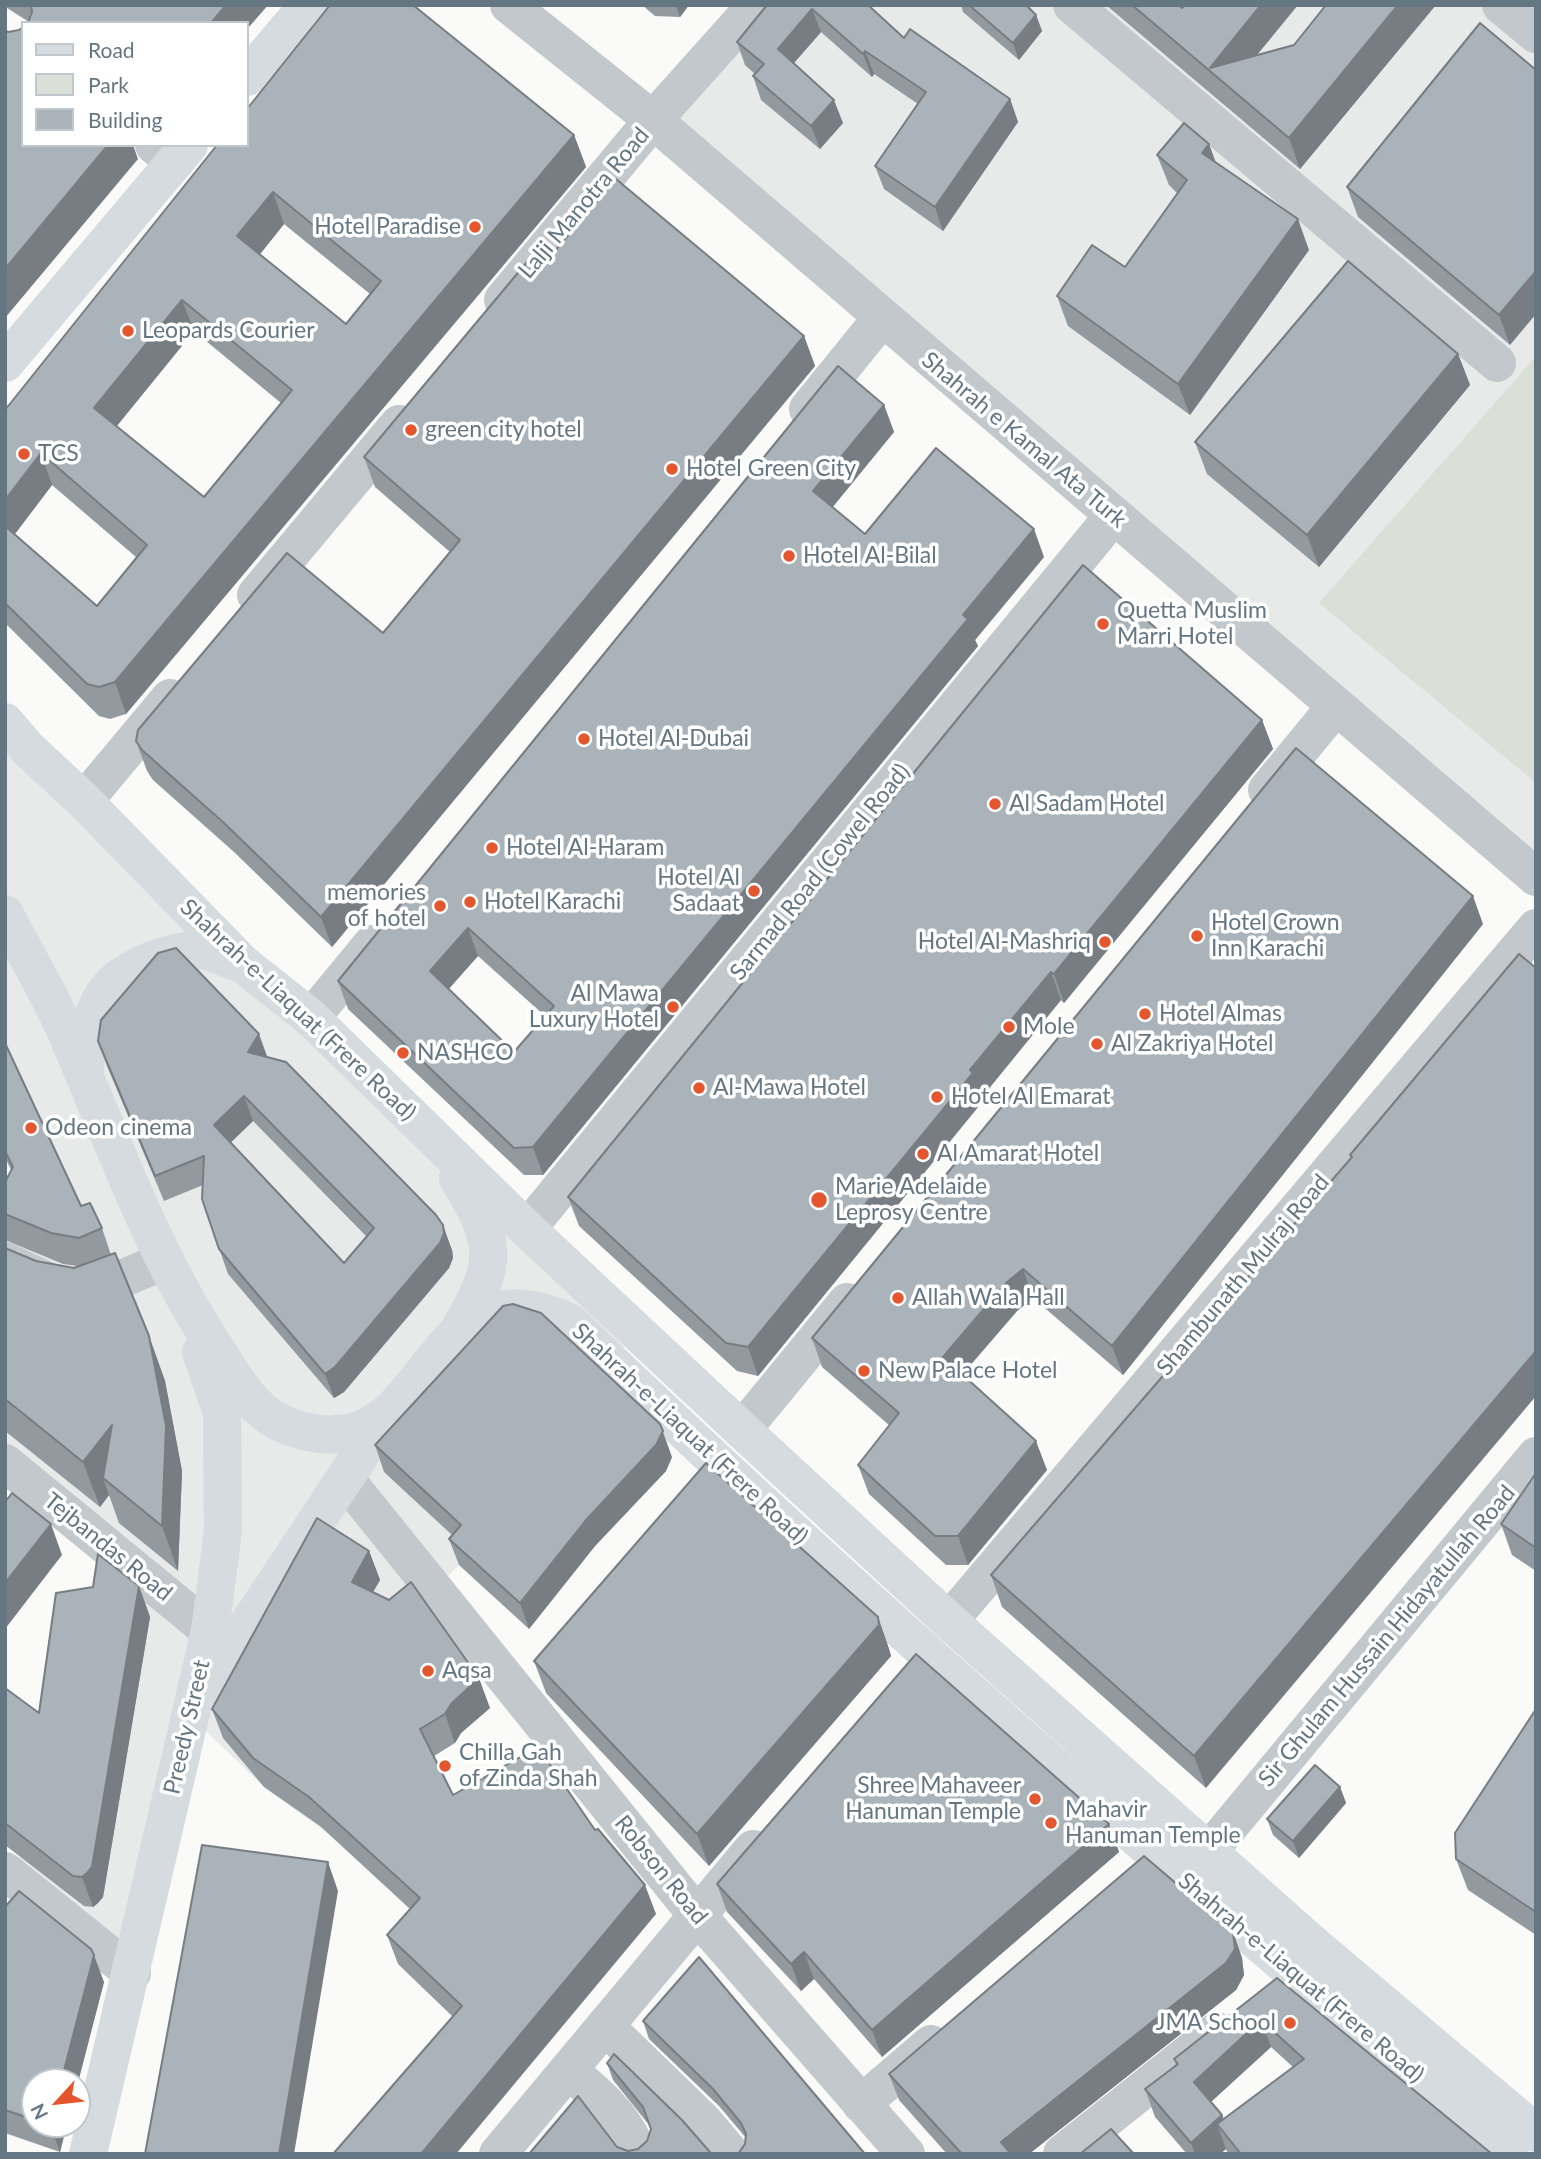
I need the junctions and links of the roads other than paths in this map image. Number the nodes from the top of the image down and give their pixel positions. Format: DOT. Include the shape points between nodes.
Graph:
graph roads {
  1 [pos="308,5"];
  2 [pos="509,5"];
  3 [pos="756,5"];
  4 [pos="1072,5"];
  5 [pos="1501,5"];
  6 [pos="1536,34"];
  7 [pos="248,76"];
  8 [pos="653,120"];
  9 [pos="172,151"];
  10 [pos="881,319"];
  11 [pos="484,322"];
  12 [pos="5,363"];
  13 [pos="1497,363"];
  14 [pos="421,397"];
  15 [pos="785,437"];
  16 [pos="1114,516"];
  17 [pos="235,620"];
  18 [pos="190,673"];
  19 [pos="1336,706"];
  20 [pos="5,722"];
  21 [pos="84,801"];
  22 [pos="1248,814"];
  23 [pos="1536,877"];
  24 [pos="5,914"];
  25 [pos="390,922"];
  26 [pos="1536,928"];
  27 [pos="243,964"];
  28 [pos="311,1018"];
  29 [pos="83,1074"];
  30 [pos="386,1089"];
  31 [pos="527,1229"];
  32 [pos="5,1261"];
  33 [pos="164,1261"];
  34 [pos="866,1279"];
  35 [pos="182,1298"];
  36 [pos="460,1328"];
  37 [pos="388,1413"];
  38 [pos="742,1430"];
  39 [pos="1536,1456"];
  40 [pos="5,1463"];
  41 [pos="346,1480"];
  42 [pos="949,1621"];
  43 [pos="210,1632"];
  44 [pos="924,1651"];
  45 [pos="545,1661"];
  46 [pos="897,1682"];
  47 [pos="517,1693"];
  48 [pos="188,1714"];
  49 [pos="778,1819"];
  50 [pos="1209,1851"];
  51 [pos="1155,1852"];
  52 [pos="5,1871"];
  53 [pos="1182,1878"];
  54 [pos="1124,1879"];
  55 [pos="696,1914"];
  56 [pos="132,1973"];
  57 [pos="1292,1973"];
  58 [pos="956,2023"];
  59 [pos="606,2027"];
  60 [pos="569,2070"];
  61 [pos="861,2104"];
  62 [pos="1536,2133"];
  63 [pos="635,2146"];
  64 [pos="714,2147"];
  65 [pos="88,2154"];
  66 [pos="498,2154"];
  67 [pos="906,2154"];
  68 [pos="1062,2154"];
  69 [pos="1510,2154"];
  1 -- 7 [label="main road"];
  2 -- 8 [label="street, Shahrah e Kamal Ata Turk"];
  3 -- 8 [label="street, Lalji Manotra Road"];
  4 -- 13 [label="street"];
  5 -- 6 [label="street"];
  8 -- 10 [label="street, Shahrah e Kamal Ata Turk"];
  8 -- 11 [label="street, Lalji Manotra Road"];
  9 -- 12 [label="main road"];
  10 -- 15 [label="street"];
  10 -- 16 [label="street, Shahrah e Kamal Ata Turk"];
  14 -- 17 [label="street"];
  16 -- 19 [label="street, Shahrah e Kamal Ata Turk"];
  16 -- 31 [label="street, Sarmad Road (Cowel Road)"];
  18 -- 21 [label="street"];
  19 -- 22 [label="street"];
  19 -- 23 [label="street, Shahrah e Kamal Ata Turk"];
  20 -- 21 [label="main road, Shahrah-e-Liaquat (Frere Road)"];
  21 -- 27 [label="main road, Shahrah-e-Liaquat (Frere Road)"];
  24 -- 29 [label="main road, Shahrah-e-Liaquat (Frere Road)" via="69,1037"];
  25 -- 28 [label="street"];
  26 -- 42 [label="street, Shambunath Mulraj Road"];
  27 -- 28 [label="main road, Shahrah-e-Liaquat (Frere Road)"];
  27 -- 29 [label="main road" via="205,951 179,950 136,968 106,990 92,1023"];
  28 -- 30 [label="main road, Shahrah-e-Liaquat (Frere Road)"];
  29 -- 33 [label="main road, Shahrah-e-Liaquat (Frere Road)"];
  30 -- 31 [label="main road, Shahrah-e-Liaquat (Frere Road)"];
  30 -- 36 [label="main road" via="456,1174 481,1216 491,1254 481,1293"];
  31 -- 38 [label="main road, Shahrah-e-Liaquat (Frere Road)"];
  32 -- 33 [label="street" via="56,1285 93,1292"];
  33 -- 35 [label="main road, Shahrah-e-Liaquat (Frere Road)"];
  34 -- 38 [label="street"];
  35 -- 37 [label="main road, Shahrah-e-Liaquat (Frere Road)" via="245,1393 278,1422 317,1436 354,1433"];
  35 -- 43 [label="main road, Preedy Street" via="222,1413 223,1531"];
  36 -- 37 [label="main road, Shahrah-e-Liaquat (Frere Road)"];
  36 -- 44 [label="main road, Shahrah-e-Liaquat (Frere Road)" via="511,1306 542,1309 569,1322 708,1473"];
  37 -- 41 [label="main road"];
  38 -- 42 [label="main road, Shahrah-e-Liaquat (Frere Road)"];
  39 -- 50 [label="street, Sir Ghulam Hussain Hidayatullah Road"];
  40 -- 43 [label="street, Tejbandas Road"];
  41 -- 47 [label="street, Robson Road"];
  41 -- 48 [label="main road"];
  42 -- 50 [label="main road, Shahrah-e-Liaquat (Frere Road)"];
  43 -- 48 [label="main road, Preedy Street"];
  44 -- 46 [label="street"];
  44 -- 51 [label="main road, Shahrah-e-Liaquat (Frere Road)"];
  45 -- 47 [label="street"];
  47 -- 55 [label="street, Robson Road"];
  48 -- 56 [label="main road, Preedy Street"];
  49 -- 55 [label="street"];
  50 -- 53 [label="street, Sir Ghulam Hussain Hidayatullah Road"];
  50 -- 62 [label="main road, Shahrah-e-Liaquat (Frere Road)"];
  51 -- 53 [label="main road, Shahrah-e-Liaquat (Frere Road)"];
  51 -- 54 [label="street"];
  52 -- 56 [label="street"];
  53 -- 57 [label="main road, Shahrah-e-Liaquat (Frere Road)"];
  55 -- 59 [label="street"];
  55 -- 61 [label="street, Robson Road"];
  56 -- 65 [label="main road, Preedy Street"];
  57 -- 68 [label="street"];
  57 -- 69 [label="main road, Shahrah-e-Liaquat (Frere Road)"];
  58 -- 61 [label="street"];
  59 -- 60 [label="street"];
  59 -- 64 [label="street"];
  60 -- 63 [label="street" via="613,2110"];
  60 -- 66 [label="street"];
  61 -- 67 [label="street, Robson Road"];
}
